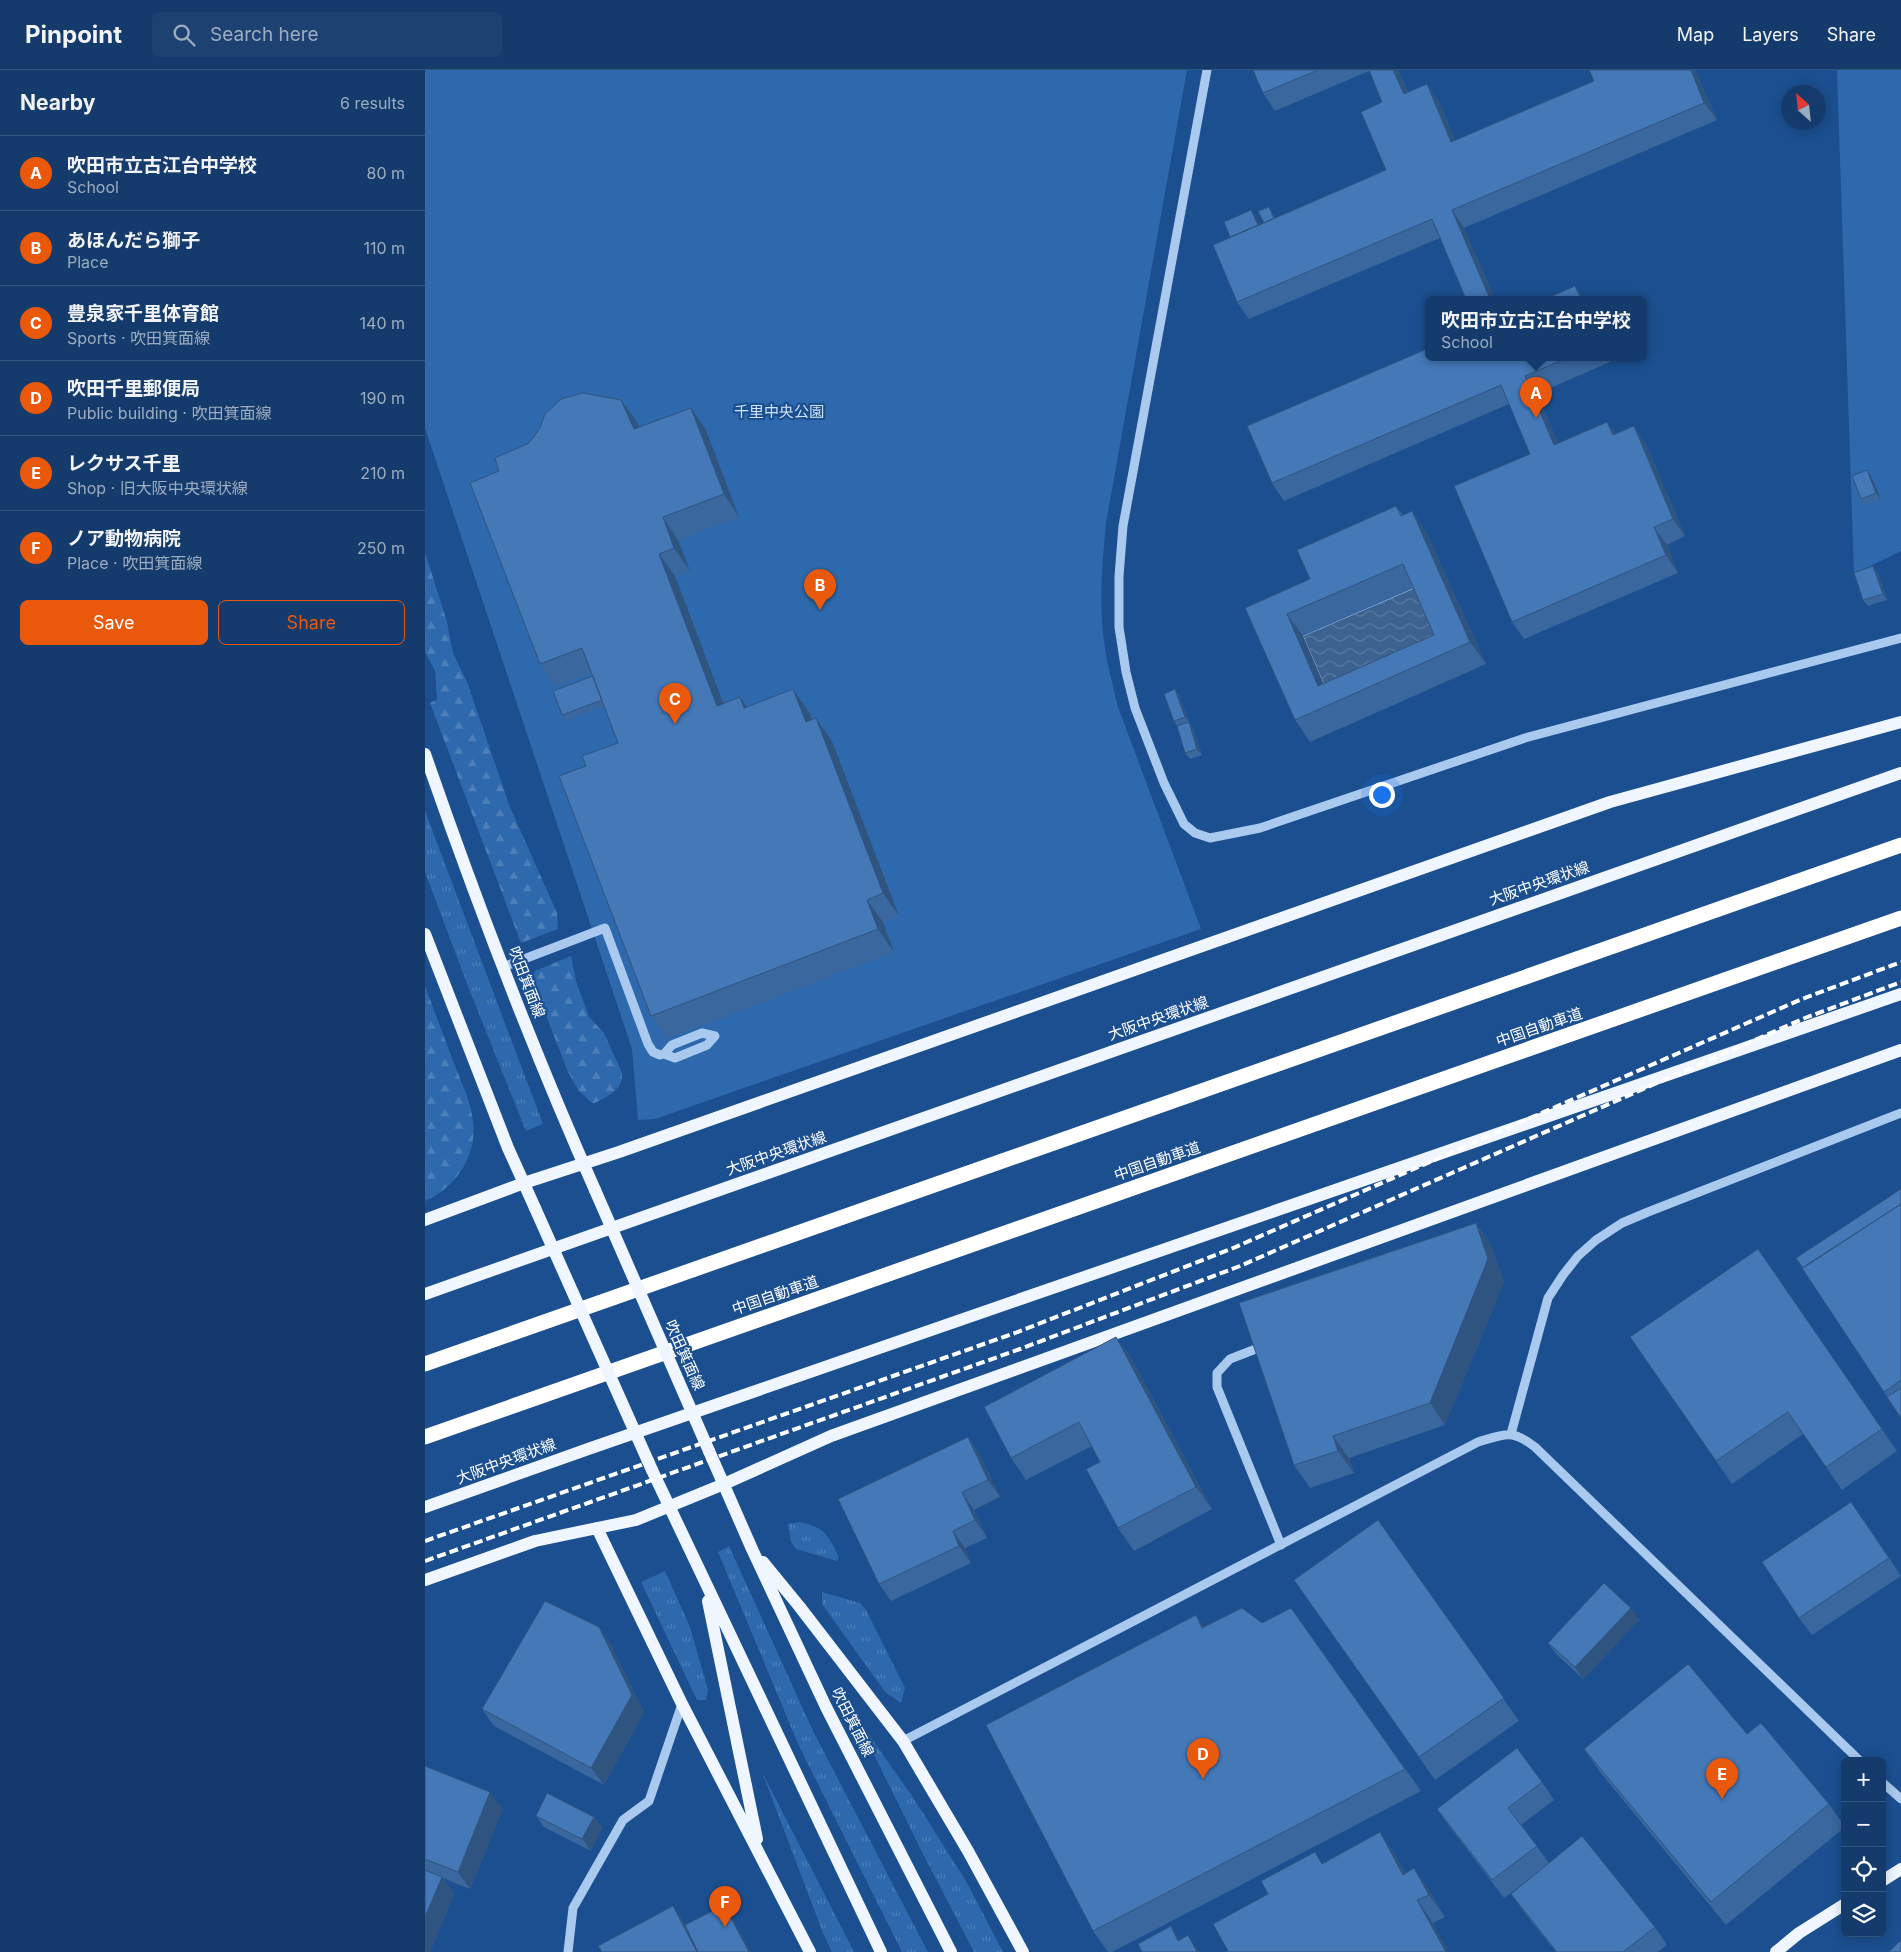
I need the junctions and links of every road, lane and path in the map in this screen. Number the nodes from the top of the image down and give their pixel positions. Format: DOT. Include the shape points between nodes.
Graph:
graph roads {
  1 [pos="1207,70"];
  2 [pos="1901,638"];
  3 [pos="1901,722"];
  4 [pos="425,754"];
  5 [pos="1901,772"];
  6 [pos="1901,845"];
  7 [pos="1901,918"];
  8 [pos="425,934"];
  9 [pos="503,968"];
  10 [pos="1901,994"];
  11 [pos="1901,1050"];
  12 [pos="664,1054"];
  13 [pos="1901,1113"];
  14 [pos="583,1164"];
  15 [pos="524,1183"];
  16 [pos="425,1220"];
  17 [pos="425,1294"];
  18 [pos="1277,1341"];
  19 [pos="425,1364"];
  20 [pos="1511,1434"];
  21 [pos="425,1437"];
  22 [pos="724,1484"];
  23 [pos="425,1507"];
  24 [pos="669,1508"];
  25 [pos="597,1528"];
  26 [pos="1281,1545"];
  27 [pos="752,1549"];
  28 [pos="425,1580"];
  29 [pos="704,1582"];
  30 [pos="682,1704"];
  31 [pos="903,1741"];
  32 [pos="1856,1757"];
  33 [pos="1886,1786"];
  34 [pos="1901,1799"];
  35 [pos="760,1854"];
  36 [pos="1901,1868"];
  37 [pos="1886,1877"];
  38 [pos="1841,1907"];
  39 [pos="568,1952"];
  40 [pos="810,1952"];
  41 [pos="881,1952"];
  42 [pos="951,1952"];
  43 [pos="1023,1952"];
  44 [pos="1776,1952"];
  1 -- 2 [label="street" via="1123,526 1119,576 1119,627 1135,708 1164,783 1185,824 1195,833 1210,838 1260,828 1525,738"];
  3 -- 14 [label="main road" via="1610,802"];
  4 -- 9 [label="main road, 吹田箕面線"];
  5 -- 17 [label="main road, 大阪中央環状線"];
  6 -- 19 [label="highway"];
  7 -- 21 [label="highway, 中国自動車道"];
  8 -- 15 [label="main road"];
  9 -- 12 [label="street" via="605,928 648,1044 656,1054"];
  9 -- 14 [label="main road, 吹田箕面線"];
  10 -- 23 [label="main road, 大阪中央環状線"];
  11 -- 22 [label="main road" via="831,1436"];
  12 -- 12 [label="street" via="672,1044 702,1033 715,1036 707,1045 675,1058"];
  13 -- 20 [label="street" via="1648,1212 1622,1223 1596,1240 1568,1268 1548,1298"];
  14 -- 15 [label="main road"];
  14 -- 22 [label="main road, 吹田箕面線, bridge"];
  15 -- 16 [label="main road"];
  15 -- 24 [label="main road, bridge"];
  18 -- 26 [label="street" via="1230,1359 1217,1373 1217,1387"];
  20 -- 26 [label="street" via="1478,1442"];
  20 -- 32 [label="street" via="1522,1437 1535,1447"];
  22 -- 24 [label="main road"];
  22 -- 27 [label="main road, 吹田箕面線"];
  24 -- 25 [label="main road" via="636,1520"];
  24 -- 29 [label="main road"];
  25 -- 28 [label="main road" via="535,1541"];
  25 -- 30 [label="main road"];
  26 -- 31 [label="street"];
  27 -- 31 [label="main road"];
  27 -- 42 [label="main road, 吹田箕面線" via="826,1707"];
  29 -- 35 [label="main road"];
  29 -- 41 [label="main road"];
  30 -- 35 [label="main road"];
  30 -- 39 [label="street" via="649,1801 623,1820 573,1908"];
  31 -- 43 [label="main road"];
  33 -- 34 [label="street"];
  35 -- 40 [label="main road"];
  36 -- 37 [label="main road"];
  38 -- 44 [label="main road"];
}
